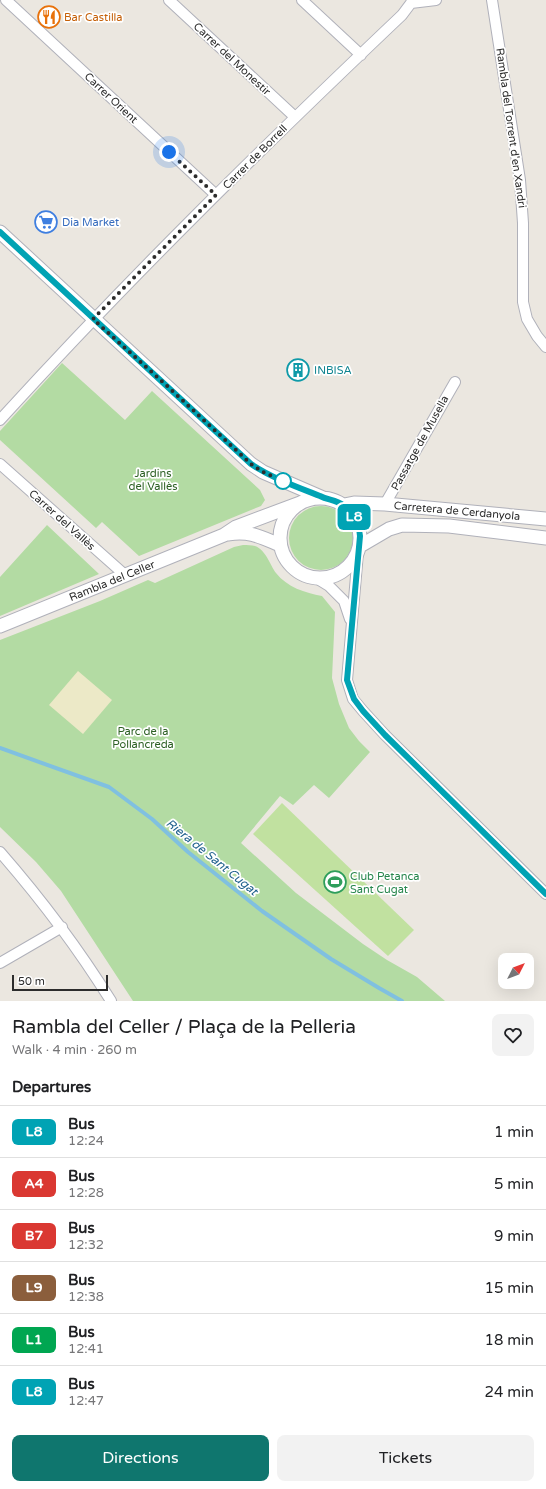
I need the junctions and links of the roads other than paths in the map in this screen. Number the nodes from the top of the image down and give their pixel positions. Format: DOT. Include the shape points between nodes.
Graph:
graph roads {
  1 [pos="6,0"];
  2 [pos="169,0"];
  3 [pos="302,0"];
  4 [pos="436,0"];
  5 [pos="492,0"];
  6 [pos="411,2"];
  7 [pos="360,55"];
  8 [pos="295,117"];
  9 [pos="216,195"];
  10 [pos="0,232"];
  11 [pos="93,319"];
  12 [pos="546,347"];
  13 [pos="455,382"];
  14 [pos="0,420"];
  15 [pos="0,464"];
  16 [pos="323,498"];
  17 [pos="300,503"];
  18 [pos="385,504"];
  19 [pos="344,505"];
  20 [pos="546,519"];
  21 [pos="224,535"];
  22 [pos="546,538"];
  23 [pos="280,545"];
  24 [pos="359,549"];
  25 [pos="125,576"];
  26 [pos="316,578"];
  27 [pos="352,624"];
  28 [pos="0,626"];
  29 [pos="0,852"];
  30 [pos="546,894"];
  31 [pos="62,927"];
  32 [pos="0,963"];
  33 [pos="111,1001"];
  1 -- 9 [label="street, Carrer Orient"];
  2 -- 8 [label="street, Carrer del Monestir"];
  3 -- 7 [label="street"];
  4 -- 6 [label="street"];
  5 -- 12 [label="street, Rambla del Torrent d'en Xandri" via="520,180 523,302 527,319"];
  6 -- 7 [label="street, Carrer de Borrell" via="402,15"];
  7 -- 8 [label="street, Carrer de Borrell"];
  8 -- 9 [label="street, Carrer de Borrell"];
  9 -- 11 [label="street, Carrer de Borrell"];
  10 -- 11 [label="street"];
  11 -- 14 [label="street, Carrer de Borrell"];
  11 -- 16 [label="street" via="251,464 263,472"];
  13 -- 18 [label="street, Passatge de Musella"];
  15 -- 25 [label="street, Carrer del Vallès"];
  16 -- 17 [label="street" via="311,498"];
  16 -- 19 [label="street"];
  17 -- 21 [label="street, Rambla del Celler" via="236,527"];
  17 -- 23 [label="street" via="290,510 283,521"];
  18 -- 19 [label="street, Carretera de Cerdanyola"];
  18 -- 20 [label="street, Carretera de Cerdanyola"];
  19 -- 24 [label="street" via="353,515 359,528"];
  21 -- 23 [label="street, Rambla del Celler" via="238,532 254,534"];
  21 -- 25 [label="street, Rambla del Celler"];
  22 -- 24 [label="street, Carretera de Cerdanyola" via="449,526 402,525 374,537"];
  23 -- 26 [label="street" via="284,557 292,568 303,575"];
  24 -- 26 [label="street" via="351,564 341,573 329,578"];
  24 -- 27 [label="street"];
  25 -- 28 [label="street, Rambla del Celler"];
  26 -- 27 [label="street" via="329,586 344,601"];
  27 -- 30 [label="street" via="347,680 354,699 385,735"];
  29 -- 31 [label="street"];
  31 -- 32 [label="street"];
  31 -- 33 [label="street"];
}
